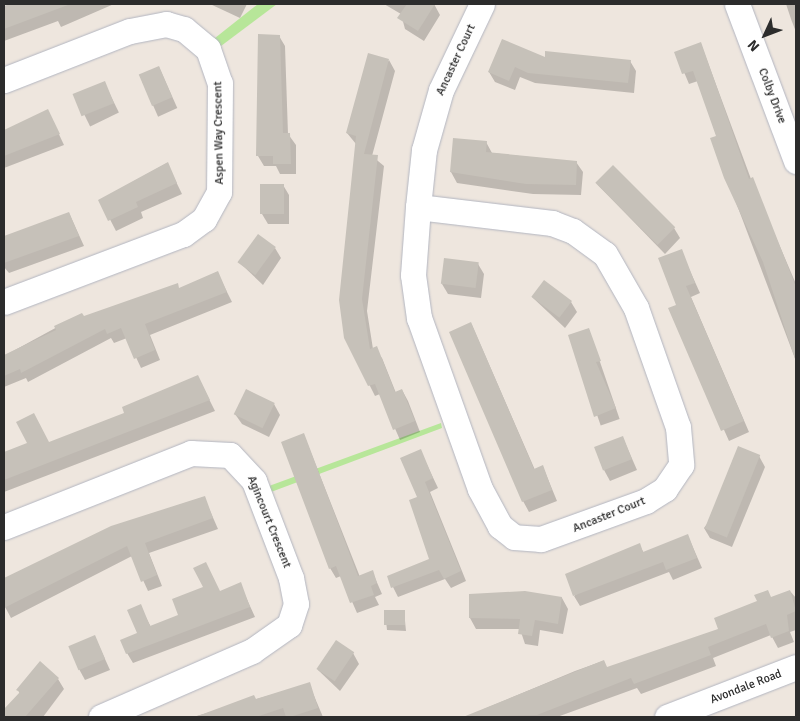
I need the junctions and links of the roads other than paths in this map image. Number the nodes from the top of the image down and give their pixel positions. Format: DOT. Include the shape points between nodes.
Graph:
graph roads {
  1 [pos="482,4"];
  2 [pos="737,4"];
  3 [pos="4,80"];
  4 [pos="796,160"];
  5 [pos="418,207"];
  6 [pos="4,302"];
  7 [pos="4,527"];
  8 [pos="796,668"];
  9 [pos="101,717"];
  10 [pos="667,717"];
  1 -- 5 [label="street, Ancaster Court" via="440,90 424,150"];
  2 -- 4 [label="street, Colby Drive"];
  3 -- 6 [label="street, Aspen Way Crescent" via="130,31 166,24 184,29 208,49 220,83 219,192 204,219 182,234"];
  5 -- 5 [label="street, Ancaster Court" via="413,275 419,318 480,489 500,526 514,537 541,540 646,501 665,489 680,465 678,427 636,308 604,254 579,234 552,223"];
  7 -- 9 [label="street, Agincourt Crescent" via="198,452 230,454 254,481 291,578 296,604 289,625 252,651"];
  8 -- 10 [label="street, Avondale Road"];
}
